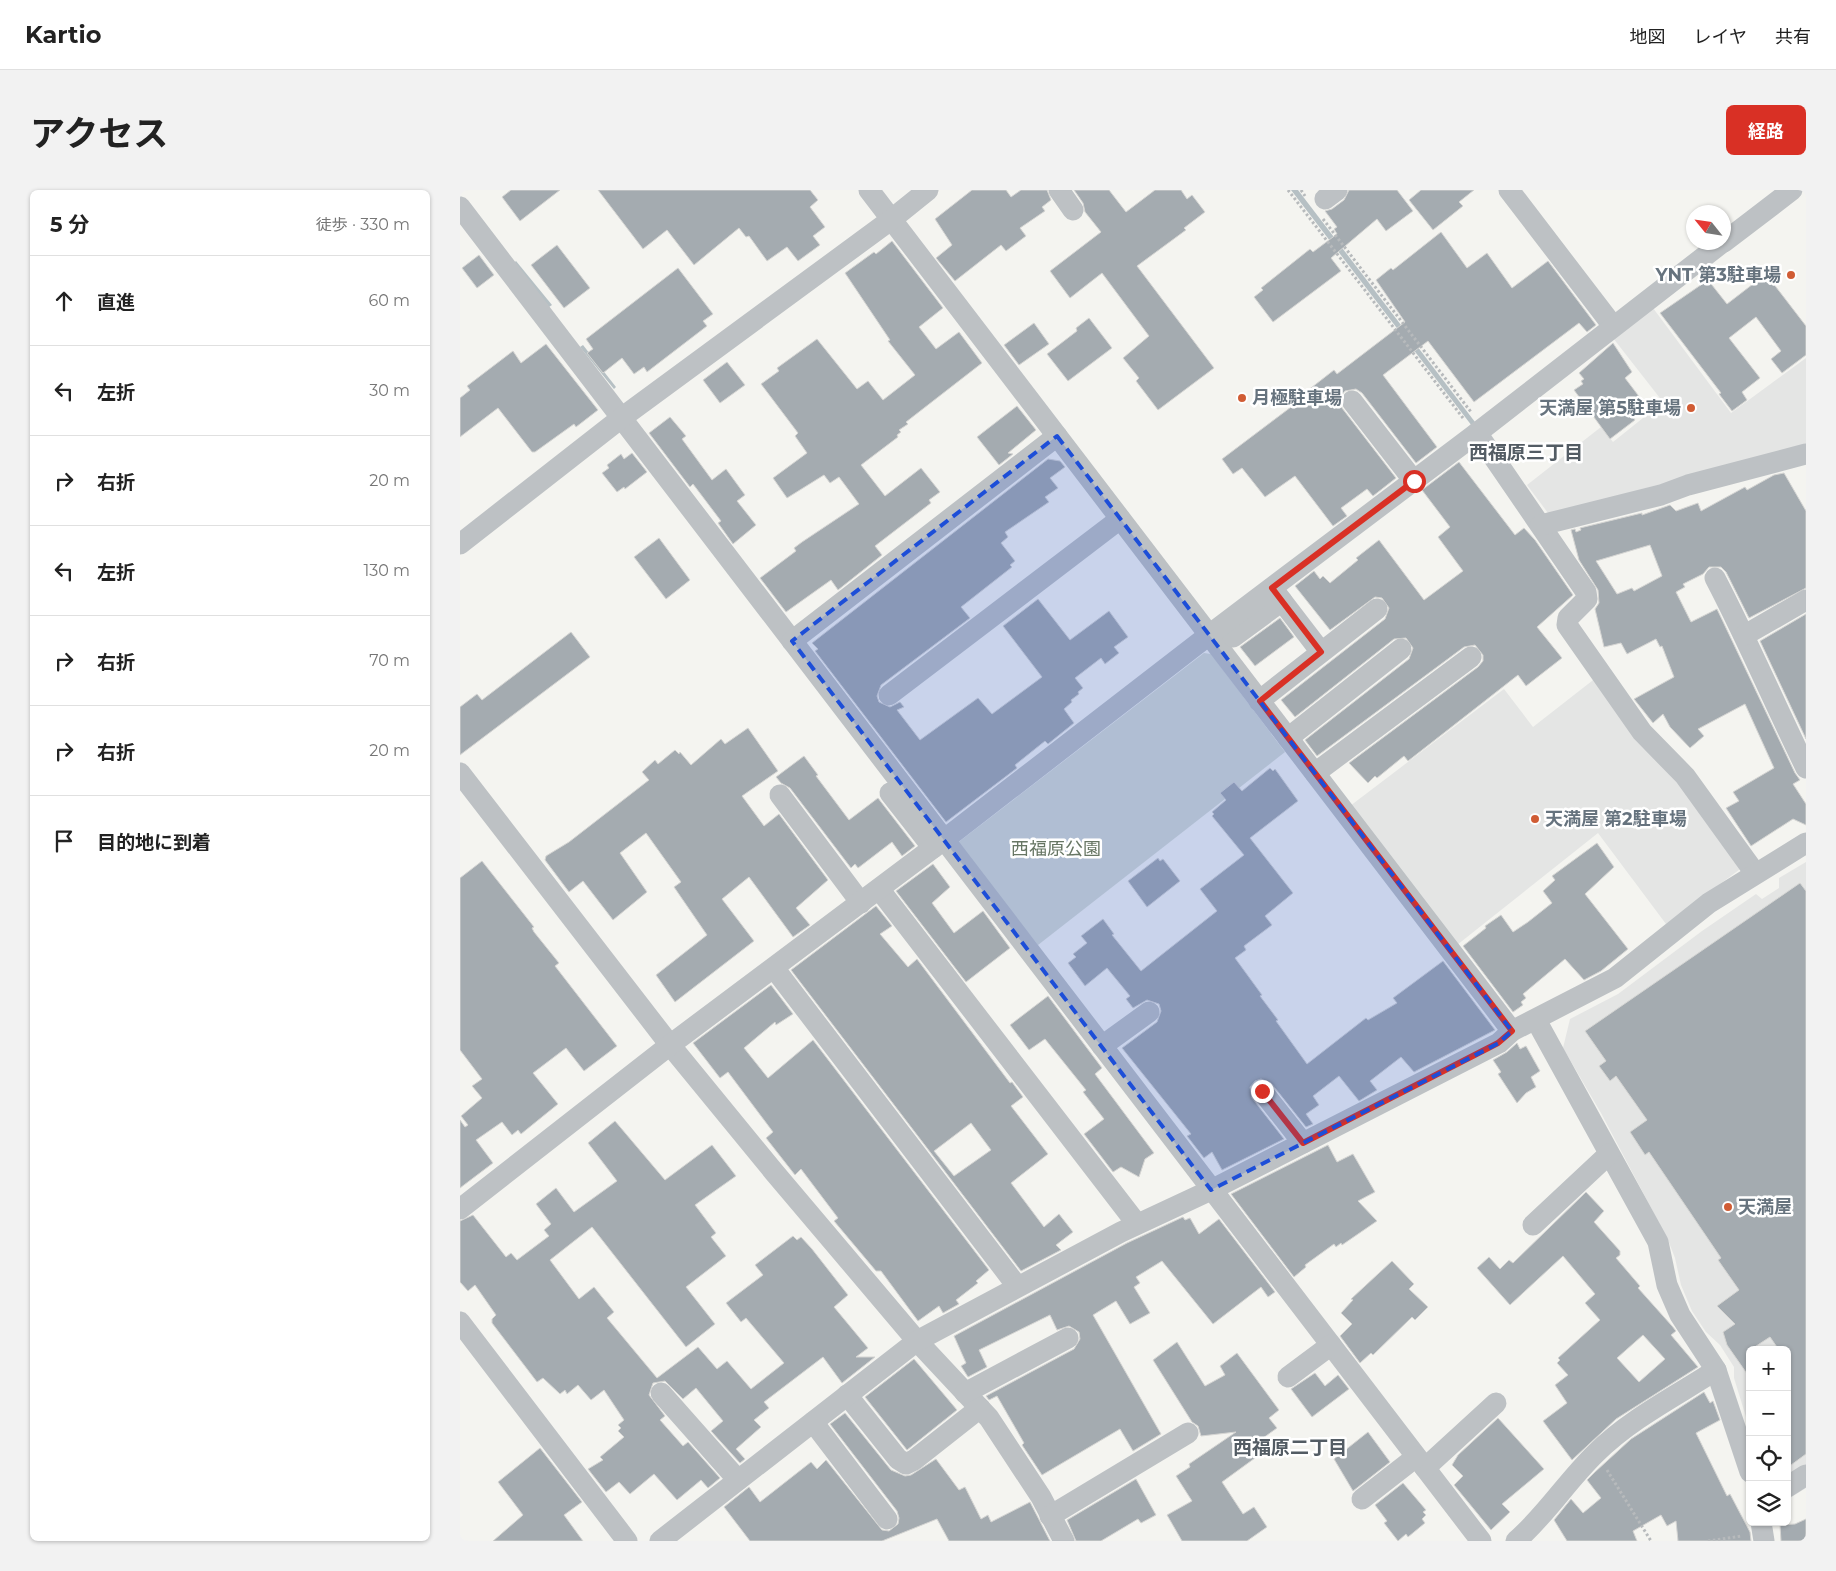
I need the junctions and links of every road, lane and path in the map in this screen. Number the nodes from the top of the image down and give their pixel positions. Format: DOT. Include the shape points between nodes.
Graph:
graph roads {
  1 [pos="869,190"];
  2 [pos="928,190"];
  3 [pos="1059,190"];
  4 [pos="1288,190"];
  5 [pos="1301,190"];
  6 [pos="1509,190"];
  7 [pos="1792,190"];
  8 [pos="1322,200"];
  9 [pos="460,207"];
  10 [pos="1073,210"];
  11 [pos="892,219"];
  12 [pos="1731,236"];
  13 [pos="1713,250"];
  14 [pos="1613,326"];
  15 [pos="1352,401"];
  16 [pos="620,419"];
  17 [pos="1481,431"];
  18 [pos="1057,436"];
  19 [pos="1803,461"];
  20 [pos="1414,481"];
  21 [pos="1120,518"];
  22 [pos="1541,525"];
  23 [pos="460,544"];
  24 [pos="1715,578"];
  25 [pos="1277,595"];
  26 [pos="1806,600"];
  27 [pos="1377,609"];
  28 [pos="1209,635"];
  29 [pos="1745,635"];
  30 [pos="1233,637"];
  31 [pos="792,641"];
  32 [pos="1401,649"];
  33 [pos="1321,652"];
  34 [pos="1471,658"];
  35 [pos="889,695"];
  36 [pos="1260,701"];
  37 [pos="1288,738"];
  38 [pos="1806,768"];
  39 [pos="460,773"];
  40 [pos="1315,773"];
  41 [pos="890,793"];
  42 [pos="780,795"];
  43 [pos="1806,842"];
  44 [pos="939,844"];
  45 [pos="1755,873"];
  46 [pos="879,889"];
  47 [pos="861,902"];
  48 [pos="774,968"];
  49 [pos="1148,1012"];
  50 [pos="1536,1020"];
  51 [pos="1512,1031"];
  52 [pos="670,1046"];
  53 [pos="1102,1046"];
  54 [pos="1262,1091"];
  55 [pos="1303,1143"];
  56 [pos="1609,1154"];
  57 [pos="1211,1190"];
  58 [pos="460,1209"];
  59 [pos="1137,1224"];
  60 [pos="1532,1225"];
  61 [pos="1017,1286"];
  62 [pos="460,1322"];
  63 [pos="1068,1338"];
  64 [pos="917,1341"];
  65 [pos="1330,1345"];
  66 [pos="1716,1370"];
  67 [pos="1288,1377"];
  68 [pos="660,1393"];
  69 [pos="965,1393"];
  70 [pos="847,1395"];
  71 [pos="1496,1403"];
  72 [pos="980,1408"];
  73 [pos="813,1422"];
  74 [pos="1188,1433"];
  75 [pos="1596,1452"];
  76 [pos="1746,1460"];
  77 [pos="1420,1462"];
  78 [pos="1806,1475"];
  79 [pos="738,1480"];
  80 [pos="1791,1484"];
  81 [pos="1362,1499"];
  82 [pos="1050,1516"];
  83 [pos="887,1519"];
  84 [pos="1762,1532"];
  85 [pos="1524,1538"];
  86 [pos="627,1541"];
  87 [pos="660,1541"];
  88 [pos="1064,1541"];
  89 [pos="1481,1541"];
  90 [pos="1651,1541"];
  91 [pos="1708,1541"];
  1 -- 11 [label="street"];
  2 -- 11 [label="street"];
  3 -- 10 [label="street"];
  4 -- 17 [label="path" via="1469,426"];
  5 -- 8 [label="path"];
  6 -- 14 [label="street"];
  7 -- 12 [label="street"];
  8 -- 17 [label="path"];
  9 -- 16 [label="street"];
  11 -- 16 [label="street"];
  11 -- 18 [label="street"];
  13 -- 14 [label="street"];
  14 -- 17 [label="street"];
  15 -- 20 [label="street"];
  16 -- 23 [label="street"];
  16 -- 31 [label="street"];
  17 -- 20 [label="street"];
  17 -- 22 [label="street"];
  18 -- 21 [label="street"];
  18 -- 31 [label="street"];
  19 -- 22 [label="street" via="1688,485 1661,495"];
  20 -- 25 [label="street"];
  21 -- 28 [label="street"];
  21 -- 35 [label="street"];
  22 -- 45 [label="street" via="1586,592 1587,599 1568,618 1567,625 1642,732 1685,776"];
  24 -- 29 [label="street"];
  25 -- 28 [label="street"];
  25 -- 30 [label="street"];
  25 -- 33 [label="street"];
  26 -- 29 [label="street"];
  27 -- 33 [label="street"];
  28 -- 36 [label="street"];
  28 -- 44 [label="street"];
  29 -- 38 [label="street"];
  31 -- 44 [label="street"];
  32 -- 37 [label="street"];
  33 -- 36 [label="street"];
  34 -- 40 [label="street"];
  36 -- 37 [label="street"];
  37 -- 40 [label="street"];
  39 -- 52 [label="street"];
  40 -- 51 [label="street"];
  41 -- 44 [label="street"];
  42 -- 47 [label="street"];
  43 -- 45 [label="street"];
  44 -- 46 [label="street"];
  44 -- 53 [label="street"];
  45 -- 50 [label="street" via="1614,978"];
  46 -- 47 [label="street"];
  46 -- 59 [label="street"];
  47 -- 48 [label="street"];
  48 -- 52 [label="street"];
  48 -- 61 [label="street"];
  49 -- 53 [label="street"];
  50 -- 51 [label="street"];
  50 -- 56 [label="street"];
  51 -- 55 [label="street" via="1498,1043"];
  52 -- 58 [label="street"];
  52 -- 64 [label="street"];
  53 -- 57 [label="street"];
  54 -- 55 [label="street"];
  55 -- 57 [label="street"];
  56 -- 60 [label="street"];
  56 -- 66 [label="street" via="1658,1242 1667,1285 1680,1315"];
  57 -- 59 [label="street"];
  57 -- 65 [label="street"];
  59 -- 61 [label="street"];
  61 -- 64 [label="street"];
  62 -- 86 [label="street"];
  63 -- 69 [label="street"];
  64 -- 69 [label="street"];
  64 -- 70 [label="street"];
  65 -- 67 [label="street"];
  65 -- 77 [label="street"];
  66 -- 75 [label="street" via="1636,1420"];
  66 -- 76 [label="street"];
  68 -- 79 [label="street"];
  69 -- 72 [label="street"];
  70 -- 72 [label="street" via="898,1459 906,1464"];
  70 -- 73 [label="street"];
  71 -- 77 [label="street"];
  72 -- 82 [label="street"];
  73 -- 79 [label="street"];
  73 -- 83 [label="street"];
  74 -- 82 [label="street"];
  75 -- 85 [label="street"];
  75 -- 90 [label="path"];
  77 -- 81 [label="street"];
  77 -- 89 [label="street"];
  78 -- 80 [label="street"];
  79 -- 87 [label="street"];
  82 -- 88 [label="street"];
  84 -- 91 [label="path"];
}
